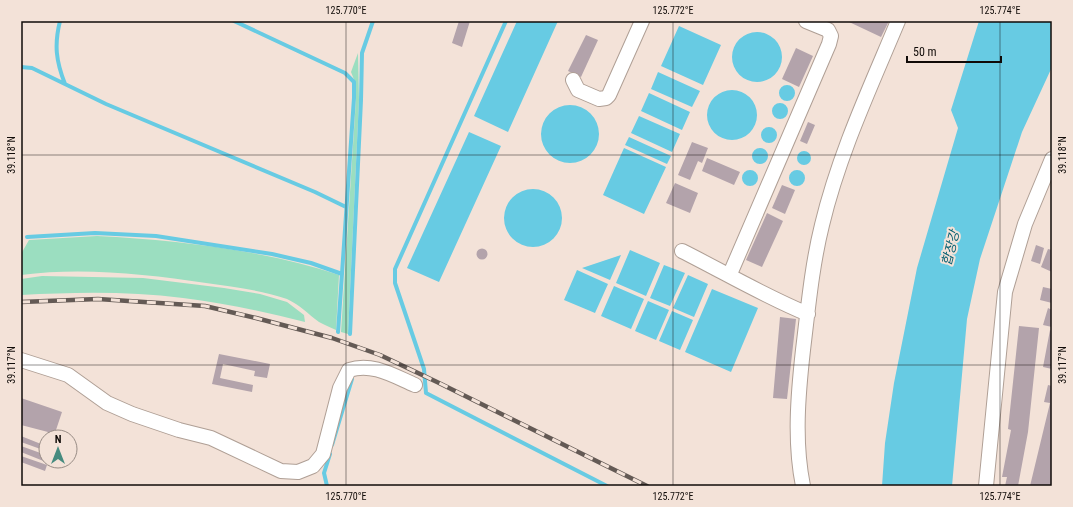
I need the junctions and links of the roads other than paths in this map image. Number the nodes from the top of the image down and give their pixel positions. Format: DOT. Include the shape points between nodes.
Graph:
graph roads {
  1 [pos="642,21"];
  2 [pos="806,21"];
  3 [pos="898,21"];
  4 [pos="573,80"];
  5 [pos="1052,159"];
  6 [pos="682,251"];
  7 [pos="730,274"];
  8 [pos="808,314"];
  9 [pos="21,360"];
  10 [pos="415,384"];
  11 [pos="803,486"];
  12 [pos="986,486"];
  1 -- 4 [label="street" via="606,98 599,99 578,90"];
  2 -- 7 [label="street" via="828,30 829,44"];
  3 -- 8 [label="street" via="835,176 821,226"];
  5 -- 12 [label="street" via="1024,224 1005,292"];
  6 -- 7 [label="street"];
  7 -- 8 [label="street" via="778,301"];
  8 -- 11 [label="street" via="798,419"];
  9 -- 10 [label="street" via="68,376 107,403 132,414 211,438 281,471 298,472 314,466 323,454 340,388 349,370 359,366 374,368"];
}
